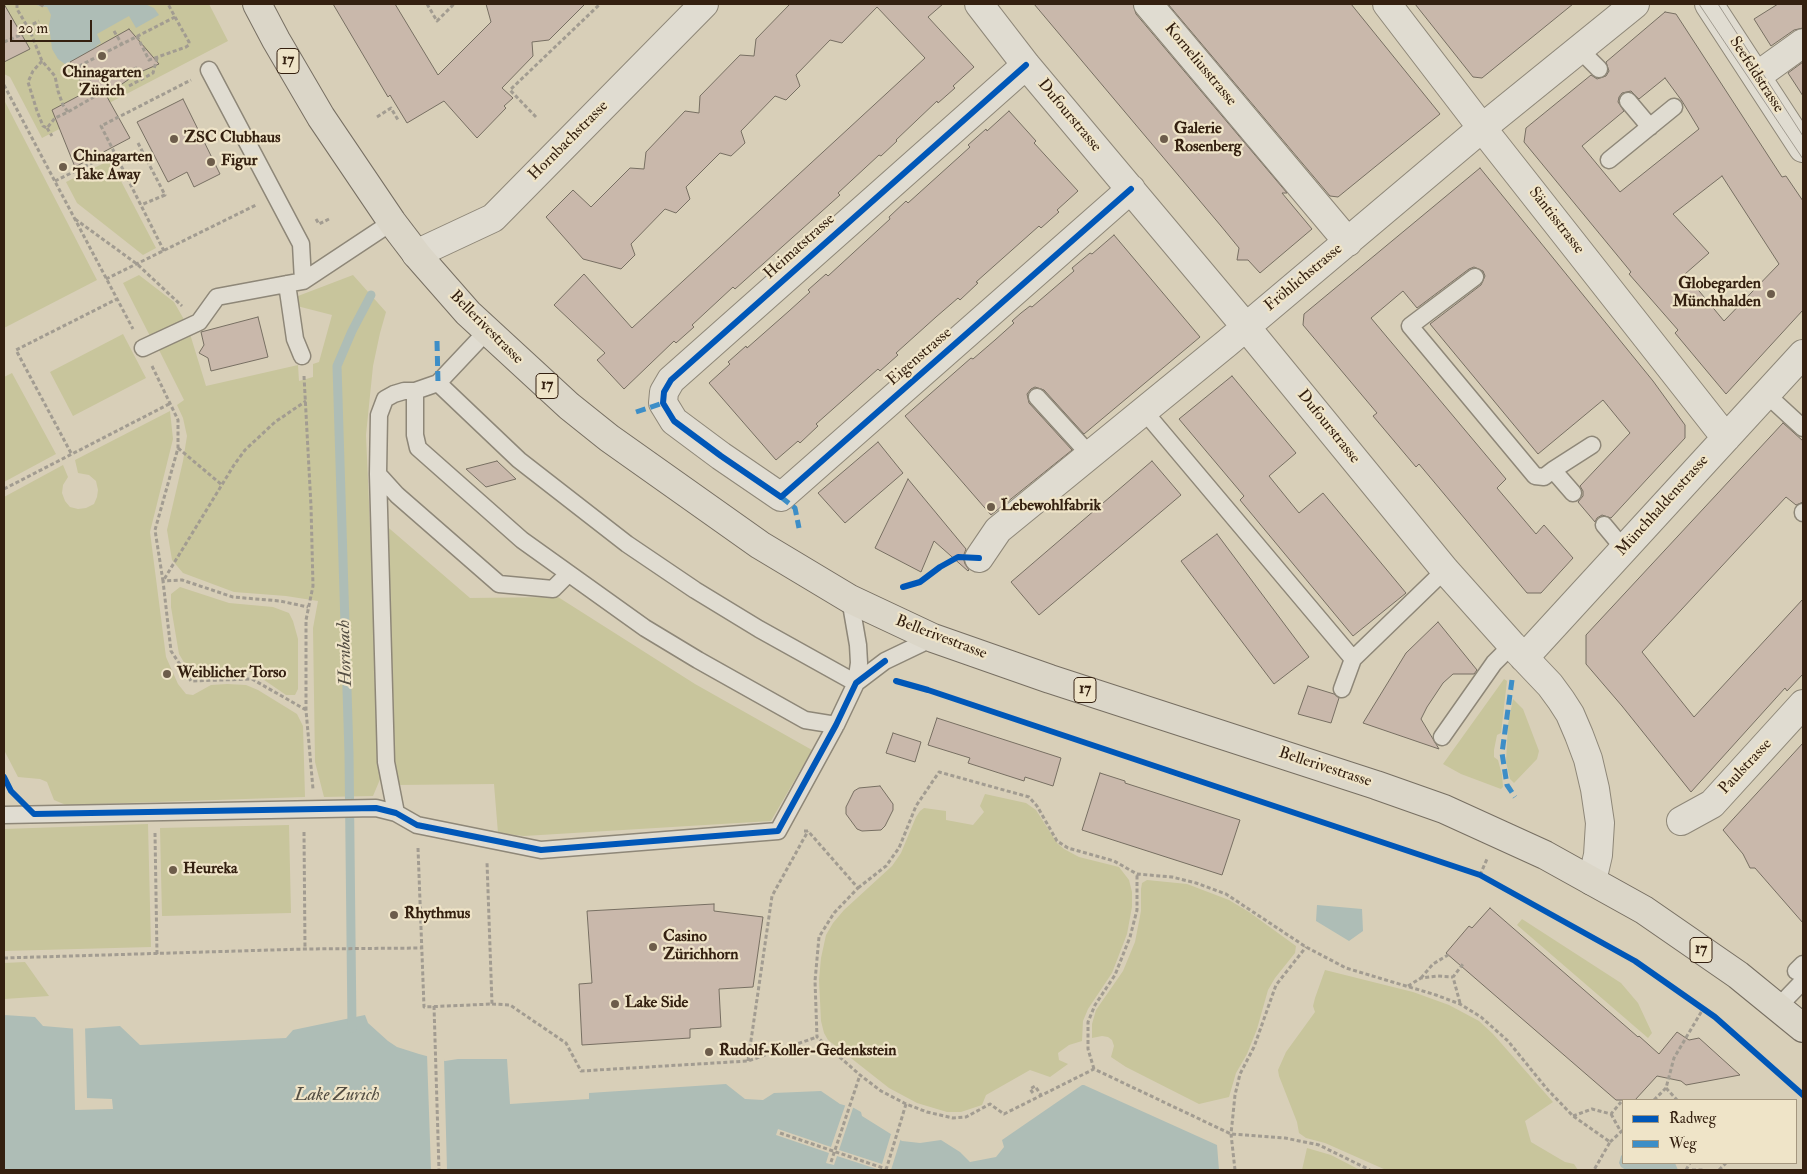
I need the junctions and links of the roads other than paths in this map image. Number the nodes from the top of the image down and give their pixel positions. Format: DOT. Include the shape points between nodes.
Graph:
graph roads {
  1 [pos="257,4"];
  2 [pos="704,4"];
  3 [pos="979,4"];
  4 [pos="1148,4"];
  5 [pos="1387,4"];
  6 [pos="1635,4"];
  7 [pos="1709,4"];
  8 [pos="1803,43"];
  9 [pos="1580,49"];
  10 [pos="1026,65"];
  11 [pos="1598,69"];
  12 [pos="209,70"];
  13 [pos="1757,76"];
  14 [pos="1628,101"];
  15 [pos="1674,107"];
  16 [pos="1650,127"];
  17 [pos="1482,128"];
  18 [pos="1803,148"];
  19 [pos="1610,160"];
  20 [pos="1131,189"];
  21 [pos="392,222"];
  22 [pos="1348,242"];
  23 [pos="416,254"];
  24 [pos="1475,276"];
  25 [pos="295,282"];
  26 [pos="1246,327"];
  27 [pos="487,331"];
  28 [pos="144,348"];
  29 [pos="1803,354"];
  30 [pos="302,356"];
  31 [pos="438,383"];
  32 [pos="415,391"];
  33 [pos="1766,394"];
  34 [pos="1037,397"];
  35 [pos="1144,411"];
  36 [pos="1803,428"];
  37 [pos="1726,438"];
  38 [pos="1592,445"];
  39 [pos="1090,455"];
  40 [pos="721,456"];
  41 [pos="1553,470"];
  42 [pos="378,474"];
  43 [pos="1573,493"];
  44 [pos="1604,525"];
  45 [pos="1624,549"];
  46 [pos="979,558"];
  47 [pos="1445,570"];
  48 [pos="568,574"];
  49 [pos="850,598"];
  50 [pos="933,638"];
  51 [pos="1518,651"];
  52 [pos="1353,659"];
  53 [pos="856,683"];
  54 [pos="1342,689"];
  55 [pos="1803,704"];
  56 [pos="836,726"];
  57 [pos="1442,736"];
  58 [pos="396,813"];
  59 [pos="4,815"];
  60 [pos="1681,821"];
  61 [pos="1592,881"];
  62 [pos="1801,972"];
  63 [pos="1778,1006"];
  64 [pos="1803,1028"];
  1 -- 21 [label="main road, Bellerivestrasse / 17" via="321,117"];
  2 -- 23 [label="street, Hornbachstrasse" via="493,218"];
  3 -- 10 [label="street, Dufourstrasse"];
  4 -- 22 [label="street, Korneliusstrasse"];
  5 -- 17 [label="street, Säntisstrasse"];
  6 -- 9 [label="street, Fröhlichstrasse"];
  7 -- 13 [label="street, Seefeldstrasse"];
  8 -- 13 [label="street"];
  9 -- 11 [label="lane"];
  9 -- 17 [label="street, Fröhlichstrasse"];
  10 -- 20 [label="street, Dufourstrasse"];
  10 -- 40 [label="street, Heimatstrasse" via="671,380 664,392 663,403 674,420"];
  12 -- 25 [label="lane" via="301,244"];
  13 -- 18 [label="street, Seefeldstrasse"];
  14 -- 16 [label="lane"];
  15 -- 16 [label="lane"];
  16 -- 19 [label="lane"];
  17 -- 22 [label="street, Fröhlichstrasse"];
  17 -- 37 [label="street, Säntisstrasse"];
  20 -- 26 [label="street, Dufourstrasse"];
  20 -- 40 [label="street, Eigenstrasse" via="781,497"];
  21 -- 23 [label="main road, Bellerivestrasse / 17"];
  21 -- 25 [label="lane"];
  22 -- 26 [label="street, Fröhlichstrasse"];
  23 -- 27 [label="main road, Bellerivestrasse / 17"];
  24 -- 41 [label="lane" via="1410,326 1535,476 1544,477"];
  25 -- 28 [label="lane" via="217,297 199,322"];
  25 -- 30 [label="lane" via="295,339"];
  26 -- 35 [label="street, Fröhlichstrasse"];
  26 -- 47 [label="street, Dufourstrasse"];
  27 -- 31 [label="lane"];
  27 -- 49 [label="main road, Bellerivestrasse / 17" via="609,438 760,545"];
  29 -- 33 [label="street, Münchhaldenstrasse"];
  31 -- 32 [label="lane"];
  31 -- 53 [label="lane" via="519,460 627,544 702,595"];
  32 -- 42 [label="lane" via="394,394 385,399 381,407 378,415"];
  32 -- 48 [label="lane" via="418,448 522,540"];
  33 -- 36 [label="lane"];
  33 -- 37 [label="street, Münchhaldenstrasse"];
  34 -- 39 [label="lane"];
  35 -- 39 [label="street, Fröhlichstrasse"];
  35 -- 52 [label="lane"];
  37 -- 45 [label="street, Münchhaldenstrasse"];
  38 -- 41 [label="lane"];
  39 -- 46 [label="street, Fröhlichstrasse" via="998,530"];
  41 -- 43 [label="lane"];
  42 -- 48 [label="lane" via="397,495 499,584 553,589"];
  42 -- 58 [label="lane" via="386,762"];
  44 -- 45 [label="lane"];
  45 -- 51 [label="street, Münchhaldenstrasse"];
  47 -- 51 [label="street, Dufourstrasse"];
  47 -- 52 [label="lane"];
  48 -- 56 [label="lane" via="644,628 797,716"];
  49 -- 50 [label="main road, Bellerivestrasse / 17"];
  49 -- 53 [label="lane" via="858,645"];
  50 -- 53 [label="lane" via="885,661"];
  50 -- 61 [label="main road, Bellerivestrasse / 17" via="1444,809 1545,855"];
  51 -- 57 [label="lane" via="1494,663"];
  51 -- 61 [label="street, Dufourstrasse" via="1561,700 1588,759 1600,824"];
  52 -- 54 [label="lane"];
  53 -- 56 [label="lane"];
  55 -- 60 [label="street, Paulstrasse" via="1712,804"];
  56 -- 58 [label="lane" via="778,831 541,850 417,825"];
  58 -- 59 [label="lane" via="376,808"];
  61 -- 63 [label="main road, Bellerivestrasse / 17" via="1644,910"];
  62 -- 63 [label="lane"];
  63 -- 64 [label="main road, Bellerivestrasse / 17"];
}
